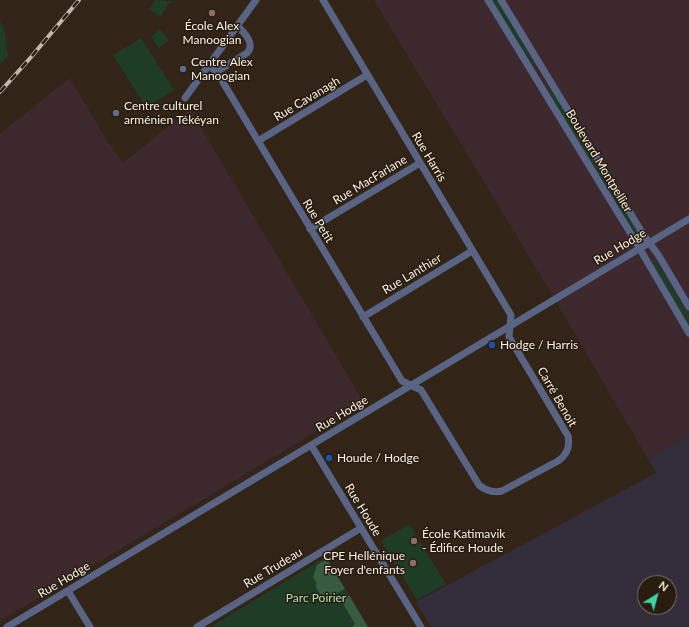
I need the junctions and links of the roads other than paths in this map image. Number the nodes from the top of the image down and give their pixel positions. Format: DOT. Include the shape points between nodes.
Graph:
graph roads {
  1 [pos="256,0"];
  2 [pos="323,0"];
  3 [pos="488,0"];
  4 [pos="501,0"];
  5 [pos="237,26"];
  6 [pos="208,65"];
  7 [pos="216,72"];
  8 [pos="367,75"];
  9 [pos="185,98"];
  10 [pos="258,141"];
  11 [pos="420,163"];
  12 [pos="689,219"];
  13 [pos="310,229"];
  14 [pos="649,243"];
  15 [pos="639,249"];
  16 [pos="472,251"];
  17 [pos="689,307"];
  18 [pos="363,317"];
  19 [pos="510,326"];
  20 [pos="689,333"];
  21 [pos="411,385"];
  22 [pos="311,445"];
  23 [pos="361,528"];
  24 [pos="68,591"];
  25 [pos="201,626"];
  26 [pos="7,627"];
  27 [pos="90,627"];
  28 [pos="421,627"];
  1 -- 5 [label="street"];
  2 -- 8 [label="street, Rue Harris"];
  3 -- 15 [label="street, Boulevard Montpellier"];
  4 -- 14 [label="street, Boulevard Montpellier"];
  5 -- 6 [label="street"];
  5 -- 7 [label="street" via="246,35 250,48"];
  6 -- 7 [label="street, Rue Petit"];
  6 -- 9 [label="street"];
  7 -- 10 [label="street, Rue Petit"];
  8 -- 10 [label="street, Rue Cavanagh"];
  8 -- 11 [label="street, Rue Harris"];
  10 -- 13 [label="street, Rue Petit"];
  11 -- 13 [label="street, Rue MacFarlane"];
  11 -- 16 [label="street, Rue Harris"];
  12 -- 14 [label="street, Rue Hodge"];
  13 -- 18 [label="street, Rue Petit"];
  14 -- 15 [label="street, Rue Hodge"];
  14 -- 17 [label="street, Boulevard Montpellier"];
  15 -- 19 [label="street, Rue Hodge"];
  15 -- 20 [label="street, Boulevard Montpellier"];
  16 -- 18 [label="street, Rue Lanthier"];
  16 -- 19 [label="street, Rue Harris" via="511,315"];
  18 -- 21 [label="street, Rue Petit" via="402,381"];
  19 -- 21 [label="street, Rue Hodge"];
  19 -- 21 [label="street, Carré Benoit" via="509,337 568,436 568,450 558,461 502,491 493,492 481,487 421,390"];
  21 -- 22 [label="street, Rue Hodge"];
  22 -- 23 [label="street, Rue Houde"];
  22 -- 24 [label="street, Rue Hodge"];
  23 -- 25 [label="street, Rue Trudeau"];
  23 -- 28 [label="street, Rue Houde"];
  24 -- 26 [label="street, Rue Hodge"];
  24 -- 27 [label="street"];
}
